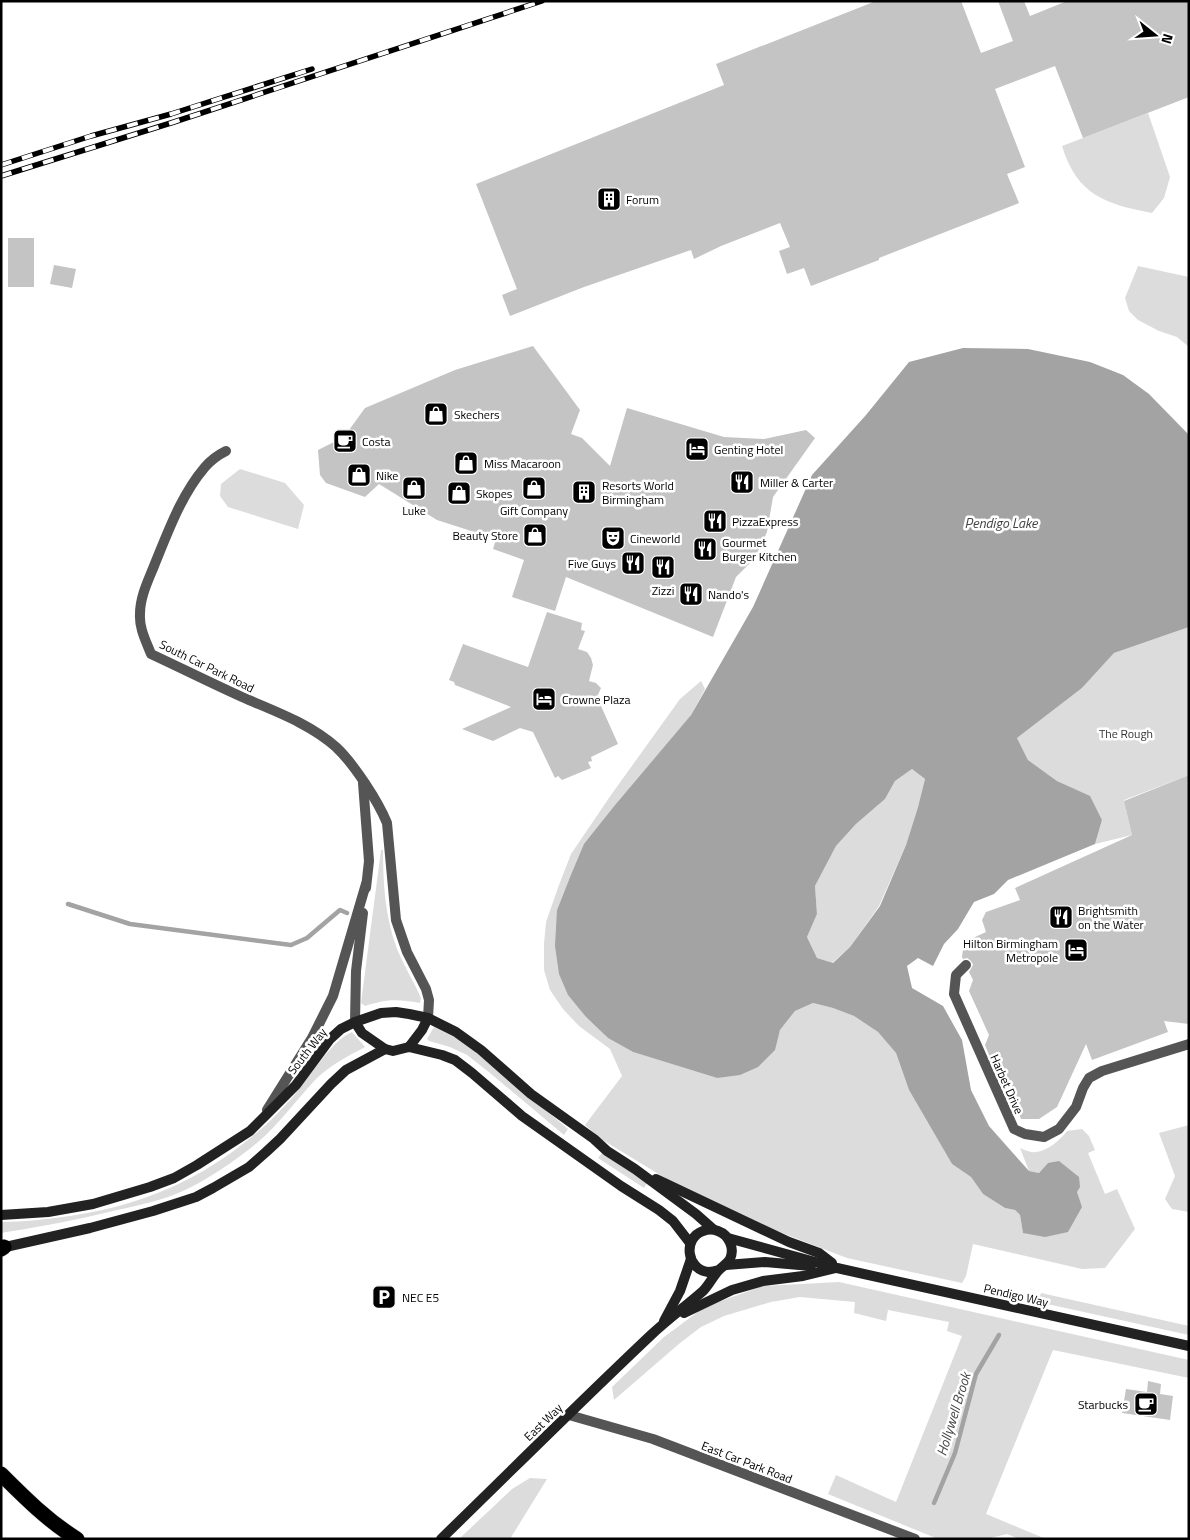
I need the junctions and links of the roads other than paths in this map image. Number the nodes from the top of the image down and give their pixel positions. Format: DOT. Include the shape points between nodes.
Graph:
graph roads {
  1 [pos="226,451"];
  2 [pos="363,782"];
  3 [pos="366,884"];
  4 [pos="966,965"];
  5 [pos="428,1018"];
  6 [pos="355,1022"];
  7 [pos="1189,1044"];
  8 [pos="409,1047"];
  9 [pos="385,1049"];
  10 [pos="260,1122"];
  11 [pos="635,1169"];
  12 [pos="1,1215"];
  13 [pos="713,1229"];
  14 [pos="728,1238"];
  15 [pos="690,1243"];
  16 [pos="2,1248"];
  17 [pos="691,1259"];
  18 [pos="723,1267"];
  19 [pos="837,1268"];
  20 [pos="663,1324"];
  21 [pos="1189,1346"];
  22 [pos="568,1415"];
  23 [pos="1,1474"];
  24 [pos="77,1539"];
  25 [pos="441,1539"];
  26 [pos="915,1539"];
  1 -- 2 [label="street, South Car Park Road" via="205,466 185,497 148,583 140,616 151,654 318,734 337,749"];
  2 -- 3 [label="street" via="369,861"];
  2 -- 5 [label="street, South Car Park Road" via="387,823 396,920 407,952 426,989"];
  3 -- 6 [label="street" via="356,971"];
  3 -- 10 [label="street" via="333,996 312,1038"];
  4 -- 7 [label="street, Harbet Drive" via="956,974 954,994 1014,1129 1025,1134 1044,1137 1060,1129 1076,1108 1089,1078"];
  5 -- 6 [label="street, South Way" via="382,1013"];
  5 -- 8 [label="street"];
  5 -- 11 [label="street, South Way" via="462,1036 532,1094"];
  6 -- 9 [label="street" via="362,1033"];
  6 -- 10 [label="street, South Way" via="330,1039 296,1085"];
  8 -- 9 [label="street" via="393,1051"];
  8 -- 15 [label="street" via="455,1060 522,1116 674,1221"];
  9 -- 16 [label="street" via="346,1070 266,1152 249,1167 213,1188 152,1211"];
  10 -- 12 [label="street, South Way" via="197,1165 150,1187 93,1204 48,1212"];
  11 -- 13 [label="street, South Way"];
  11 -- 19 [label="street" via="819,1253"];
  13 -- 14 [label="street"];
  13 -- 15 [label="street" via="699,1232"];
  14 -- 18 [label="street" via="732,1252"];
  14 -- 19 [label="street, Pendigo Way"];
  15 -- 17 [label="street"];
  17 -- 18 [label="street" via="698,1268 708,1272"];
  17 -- 20 [label="street, East Way" via="680,1291"];
  18 -- 19 [label="street, Pendigo Way" via="765,1262"];
  18 -- 20 [label="street, East Way" via="705,1289"];
  19 -- 20 [label="street" via="762,1281 732,1290"];
  19 -- 21 [label="street, Pendigo Way"];
  20 -- 22 [label="street, East Way"];
  22 -- 25 [label="street, East Way"];
  22 -- 26 [label="street, East Car Park Road" via="653,1439"];
  23 -- 24 [label="highway" via="34,1507"];
}
